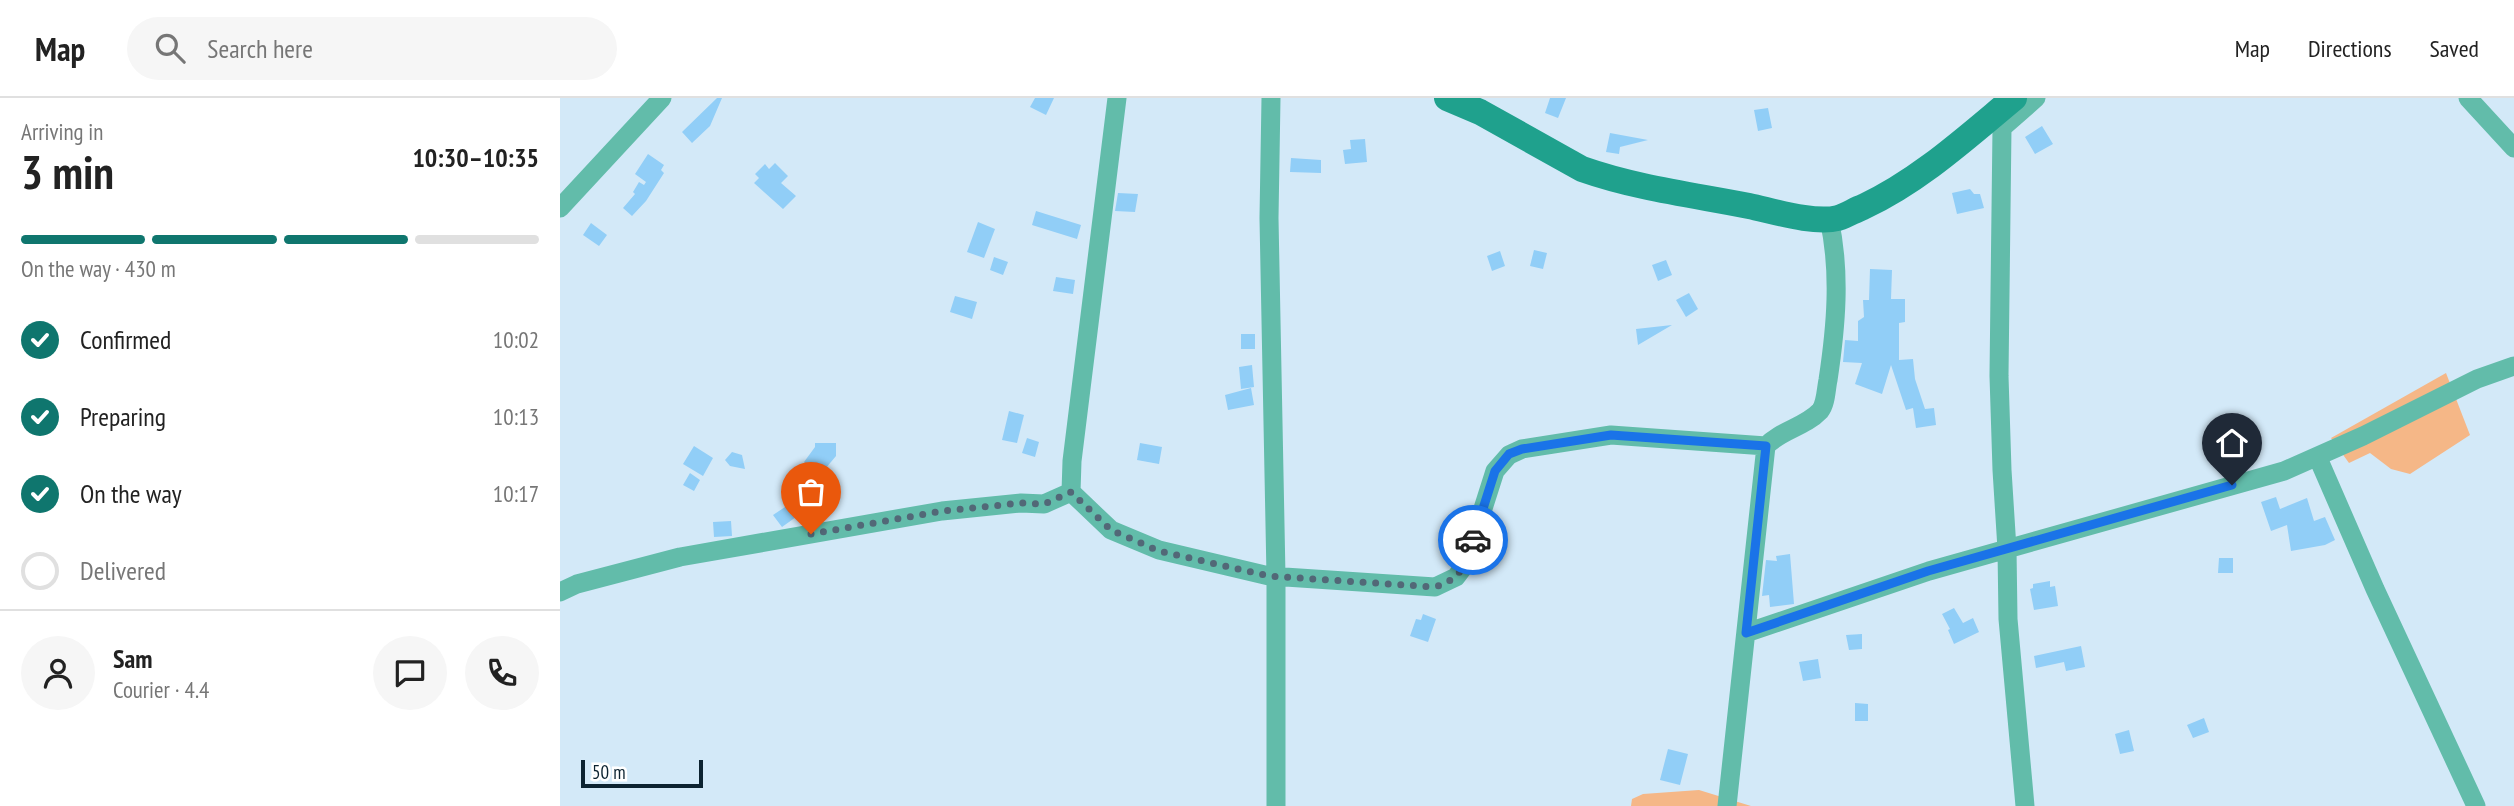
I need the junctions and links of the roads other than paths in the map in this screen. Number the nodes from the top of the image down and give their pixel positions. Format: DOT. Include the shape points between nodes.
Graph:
graph roads {
  1 [pos="662,98"];
  2 [pos="1117,98"];
  3 [pos="1271,98"];
  4 [pos="1447,98"];
  5 [pos="2014,98"];
  6 [pos="2036,98"];
  7 [pos="2468,98"];
  8 [pos="2514,148"];
  9 [pos="560,208"];
  10 [pos="1829,219"];
  11 [pos="2514,366"];
  12 [pos="1766,446"];
  13 [pos="2318,458"];
  14 [pos="1071,492"];
  15 [pos="2007,549"];
  16 [pos="1276,576"];
  17 [pos="560,592"];
  18 [pos="1746,633"];
  19 [pos="1276,806"];
  20 [pos="1727,806"];
  21 [pos="2025,806"];
  22 [pos="2476,806"];
  1 -- 9 [label="street"];
  2 -- 14 [label="street"];
  3 -- 16 [label="street"];
  4 -- 10 [label="street" via="1600,175"];
  5 -- 10 [label="street" via="1909,182 1840,218"];
  6 -- 15 [label="street" via="2002,128 2000,390"];
  7 -- 8 [label="street"];
  10 -- 12 [label="street" via="1837,302 1822,409"];
  11 -- 13 [label="street" via="2450,391"];
  12 -- 16 [label="street" via="1611,435 1522,449 1509,454 1495,471 1465,565 1448,582 1435,587"];
  12 -- 18 [label="street"];
  13 -- 15 [label="street"];
  13 -- 22 [label="street"];
  14 -- 16 [label="street" via="1111,530 1159,551"];
  14 -- 17 [label="street" via="1044,504 943,511 680,556"];
  15 -- 18 [label="street"];
  15 -- 21 [label="street" via="2008,618"];
  16 -- 19 [label="street"];
  18 -- 20 [label="street"];
}
